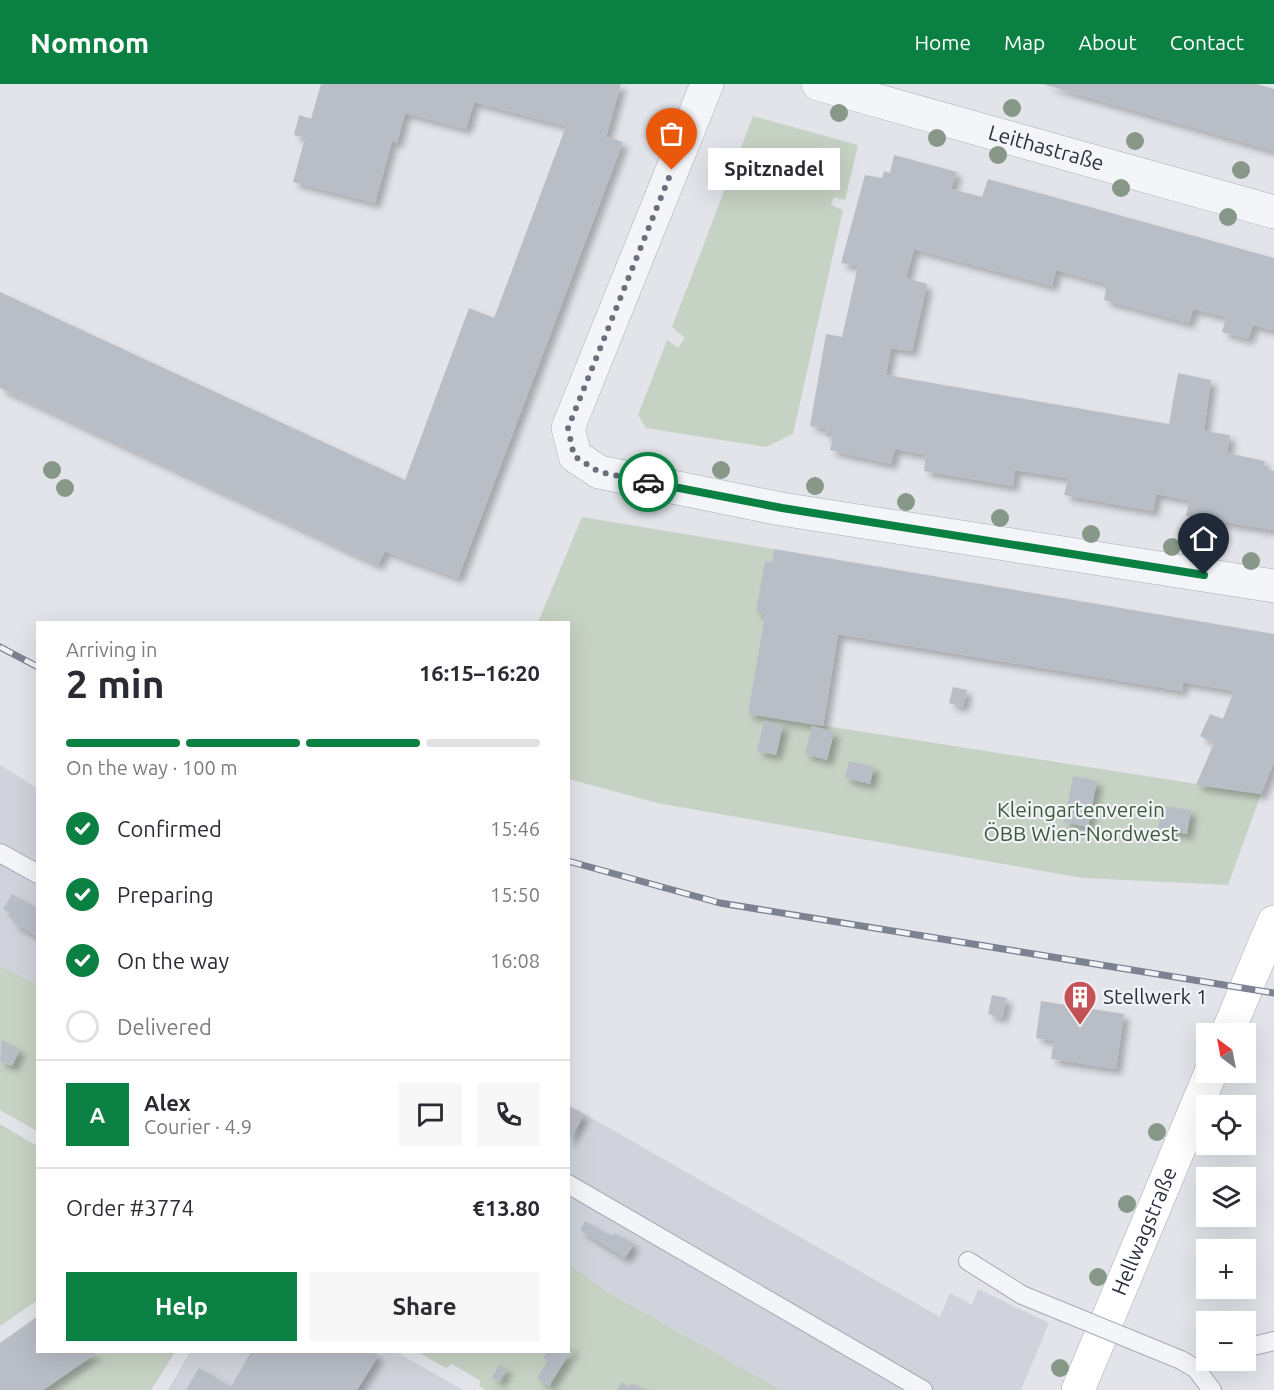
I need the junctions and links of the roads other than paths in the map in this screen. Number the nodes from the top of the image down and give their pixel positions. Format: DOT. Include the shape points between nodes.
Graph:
graph roads {
  1 [pos="707,84"];
  2 [pos="818,84"];
  3 [pos="1274,212"];
  4 [pos="1274,586"];
  5 [pos="0,853"];
  6 [pos="36,873"];
  7 [pos="1274,922"];
  8 [pos="1232,1023"];
  9 [pos="1206,1083"];
  10 [pos="570,1185"];
  11 [pos="968,1261"];
  12 [pos="1274,1341"];
  13 [pos="1256,1345"];
  14 [pos="1196,1359"];
  15 [pos="1181,1360"];
  16 [pos="922,1390"];
  17 [pos="1078,1390"];
  18 [pos="1212,1390"];
  1 -- 4 [label="street" via="568,428 574,456 599,472 782,508"];
  2 -- 3 [label="street, Leithastraße"];
  5 -- 6 [label="lane"];
  7 -- 8 [label="street"];
  9 -- 17 [label="street, Hellwagstraße"];
  10 -- 16 [label="lane"];
  11 -- 15 [label="lane, bridge" via="1022,1295"];
  12 -- 13 [label="lane"];
  14 -- 15 [label="lane"];
  15 -- 18 [label="lane" via="1196,1369"];
}
